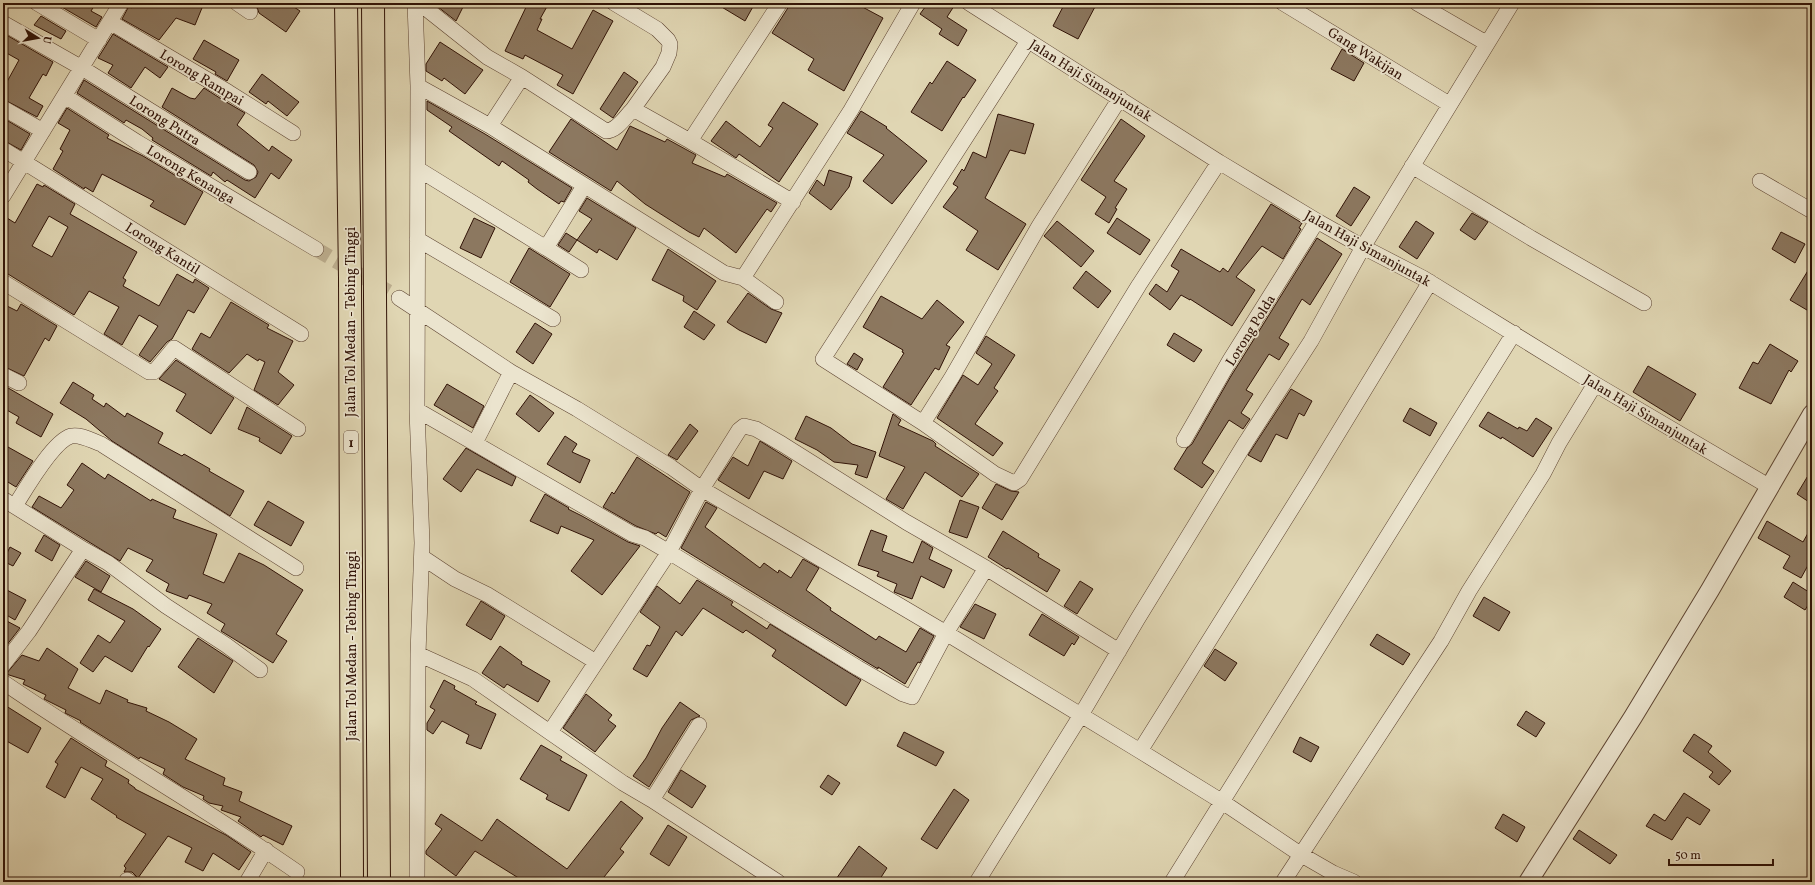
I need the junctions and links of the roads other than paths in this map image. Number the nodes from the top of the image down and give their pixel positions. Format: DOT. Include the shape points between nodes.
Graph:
graph roads {
  1 [pos="37,3"];
  2 [pos="121,3"];
  3 [pos="237,3"];
  4 [pos="346,3"];
  5 [pos="373,3"];
  6 [pos="415,3"];
  7 [pos="418,3"];
  8 [pos="614,3"];
  9 [pos="780,3"];
  10 [pos="913,3"];
  11 [pos="969,3"];
  12 [pos="1283,3"];
  13 [pos="1417,3"];
  14 [pos="1512,3"];
  15 [pos="250,12"];
  16 [pos="110,22"];
  17 [pos="3,23"];
  18 [pos="99,40"];
  19 [pos="1028,41"];
  20 [pos="1486,43"];
  21 [pos="82,68"];
  22 [pos="522,77"];
  23 [pos="418,86"];
  24 [pos="66,97"];
  25 [pos="1120,98"];
  26 [pos="1449,104"];
  27 [pos="3,108"];
  28 [pos="633,109"];
  29 [pos="490,126"];
  30 [pos="42,131"];
  31 [pos="293,133"];
  32 [pos="690,141"];
  33 [pos="3,149"];
  34 [pos="24,162"];
  35 [pos="1219,162"];
  36 [pos="1412,166"];
  37 [pos="418,169"];
  38 [pos="249,172"];
  39 [pos="1760,181"];
  40 [pos="584,186"];
  41 [pos="3,196"];
  42 [pos="793,202"];
  43 [pos="1812,211"];
  44 [pos="1317,221"];
  45 [pos="417,239"];
  46 [pos="546,248"];
  47 [pos="1363,248"];
  48 [pos="316,249"];
  49 [pos="581,270"];
  50 [pos="743,278"];
  51 [pos="3,282"];
  52 [pos="1430,282"];
  53 [pos="399,298"];
  54 [pos="776,302"];
  55 [pos="1644,302"];
  56 [pos="416,308"];
  57 [pos="553,320"];
  58 [pos="1514,333"];
  59 [pos="301,334"];
  60 [pos="511,372"];
  61 [pos="3,375"];
  62 [pos="19,383"];
  63 [pos="1595,384"];
  64 [pos="417,410"];
  65 [pos="1812,414"];
  66 [pos="923,423"];
  67 [pos="298,429"];
  68 [pos="1184,440"];
  69 [pos="475,443"];
  70 [pos="1770,487"];
  71 [pos="702,489"];
  72 [pos="9,503"];
  73 [pos="83,549"];
  74 [pos="669,552"];
  75 [pos="422,557"];
  76 [pos="296,568"];
  77 [pos="986,568"];
  78 [pos="946,633"];
  79 [pos="1119,651"];
  80 [pos="418,654"];
  81 [pos="596,662"];
  82 [pos="3,665"];
  83 [pos="260,670"];
  84 [pos="3,682"];
  85 [pos="1081,715"];
  86 [pos="699,725"];
  87 [pos="550,732"];
  88 [pos="1140,751"];
  89 [pos="652,800"];
  90 [pos="1221,801"];
  91 [pos="266,850"];
  92 [pos="1300,854"];
  93 [pos="297,872"];
  94 [pos="247,882"];
  95 [pos="352,882"];
  96 [pos="379,882"];
  97 [pos="418,882"];
  98 [pos="778,882"];
  99 [pos="977,882"];
  100 [pos="1172,882"];
  101 [pos="1283,882"];
  102 [pos="1354,882"];
  103 [pos="1528,882"];
  1 -- 18 [label="street"];
  2 -- 16 [label="street"];
  3 -- 15 [label="street"];
  4 -- 95 [label="highway, Jalan Tol Medan - Tebing Tinggi / 1" via="350,278"];
  5 -- 96 [label="highway, Jalan Tol Medan - Tebing Tinggi / 1"];
  6 -- 23 [label="street"];
  7 -- 22 [label="street" via="487,57"];
  8 -- 28 [label="street" via="657,29 670,44 663,67"];
  9 -- 32 [label="street"];
  10 -- 42 [label="street" via="851,110"];
  11 -- 19 [label="street, Jalan Haji Simanjuntak"];
  12 -- 26 [label="street, Gang Wakijan"];
  13 -- 20 [label="street"];
  14 -- 20 [label="street"];
  16 -- 18 [label="street"];
  16 -- 31 [label="street, Lorong Rampai"];
  17 -- 21 [label="street, Lorong Putra"];
  18 -- 21 [label="street"];
  19 -- 25 [label="street, Jalan Haji Simanjuntak"];
  19 -- 66 [label="street" via="823,359"];
  20 -- 26 [label="street"];
  21 -- 24 [label="street"];
  21 -- 38 [label="street, Lorong Putra"];
  22 -- 28 [label="street" via="606,131 616,128"];
  22 -- 29 [label="street"];
  23 -- 29 [label="street"];
  23 -- 37 [label="street"];
  24 -- 30 [label="street"];
  24 -- 48 [label="street, Lorong Kenanga"];
  25 -- 35 [label="street, Jalan Haji Simanjuntak"];
  25 -- 66 [label="street" via="1039,226"];
  26 -- 36 [label="street"];
  27 -- 30 [label="street"];
  28 -- 32 [label="street"];
  29 -- 40 [label="street"];
  30 -- 34 [label="street"];
  32 -- 42 [label="street"];
  33 -- 34 [label="street, Lorong Kantil"];
  34 -- 41 [label="street"];
  34 -- 59 [label="street, Lorong Kantil"];
  35 -- 44 [label="street, Jalan Haji Simanjuntak"];
  35 -- 66 [label="street" via="1139,285 1020,479 1014,483 995,474"];
  36 -- 47 [label="street"];
  36 -- 55 [label="street" via="1537,242"];
  37 -- 45 [label="street"];
  37 -- 46 [label="street"];
  39 -- 43 [label="street"];
  40 -- 46 [label="street"];
  40 -- 50 [label="street" via="724,273"];
  42 -- 50 [label="street"];
  44 -- 47 [label="street, Jalan Haji Simanjuntak"];
  44 -- 68 [label="street, Lorong Polda" via="1230,360"];
  45 -- 56 [label="street"];
  45 -- 57 [label="street"];
  46 -- 49 [label="street"];
  47 -- 52 [label="street, Jalan Haji Simanjuntak"];
  47 -- 79 [label="street" via="1311,341 1246,442"];
  50 -- 54 [label="street"];
  51 -- 67 [label="street" via="149,372 154,372 174,348"];
  52 -- 58 [label="street, Jalan Haji Simanjuntak"];
  52 -- 88 [label="street" via="1310,481"];
  53 -- 56 [label="street"];
  56 -- 60 [label="street"];
  56 -- 64 [label="street"];
  58 -- 63 [label="street, Jalan Haji Simanjuntak"];
  58 -- 90 [label="street"];
  60 -- 69 [label="street"];
  60 -- 71 [label="street" via="577,409"];
  61 -- 62 [label="street"];
  63 -- 70 [label="street, Jalan Haji Simanjuntak"];
  63 -- 92 [label="street" via="1441,641"];
  64 -- 69 [label="street"];
  64 -- 75 [label="street"];
  65 -- 70 [label="street"];
  69 -- 74 [label="street" via="632,534 645,538"];
  70 -- 103 [label="street" via="1633,717"];
  71 -- 74 [label="street"];
  71 -- 77 [label="street" via="739,430 744,426 756,429 906,522"];
  71 -- 78 [label="street"];
  72 -- 73 [label="street"];
  72 -- 76 [label="street" via="56,446 70,436 80,436 101,444"];
  73 -- 82 [label="street" via="29,631"];
  73 -- 83 [label="street" via="108,563"];
  74 -- 78 [label="street" via="858,668 912,697"];
  74 -- 81 [label="street"];
  75 -- 80 [label="street"];
  75 -- 81 [label="street"];
  77 -- 78 [label="street"];
  77 -- 79 [label="street"];
  78 -- 85 [label="street"];
  79 -- 85 [label="street"];
  80 -- 87 [label="street" via="473,679"];
  80 -- 97 [label="street"];
  81 -- 87 [label="street"];
  84 -- 91 [label="street"];
  85 -- 88 [label="street"];
  85 -- 99 [label="street"];
  86 -- 89 [label="street"];
  87 -- 89 [label="street"];
  88 -- 90 [label="street"];
  89 -- 98 [label="street"];
  90 -- 92 [label="street"];
  90 -- 100 [label="street"];
  91 -- 93 [label="street"];
  91 -- 94 [label="street"];
  92 -- 101 [label="street"];
  92 -- 102 [label="street"];
}
